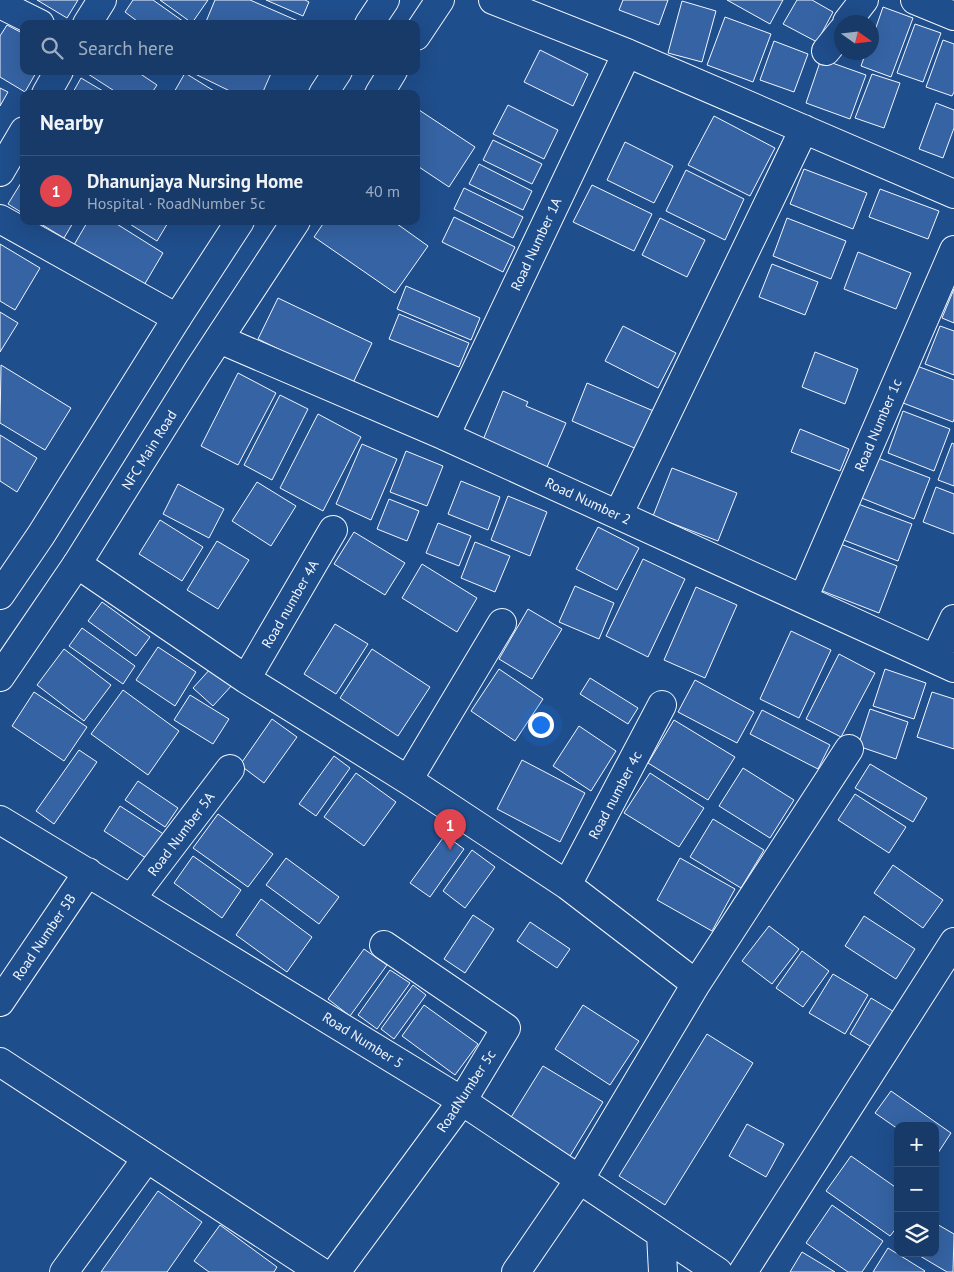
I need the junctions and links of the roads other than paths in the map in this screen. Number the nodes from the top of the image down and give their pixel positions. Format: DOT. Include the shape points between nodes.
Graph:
graph roads {
  1 [pos="102,0"];
  2 [pos="385,0"];
  3 [pos="440,0"];
  4 [pos="493,0"];
  5 [pos="864,0"];
  6 [pos="915,0"];
  7 [pos="0,4"];
  8 [pos="852,15"];
  9 [pos="954,16"];
  10 [pos="32,20"];
  11 [pos="90,20"];
  12 [pos="372,20"];
  13 [pos="420,30"];
  14 [pos="627,53"];
  15 [pos="57,75"];
  16 [pos="335,75"];
  17 [pos="391,75"];
  18 [pos="48,90"];
  19 [pos="326,90"];
  20 [pos="381,90"];
  21 [pos="804,129"];
  22 [pos="20,138"];
  23 [pos="0,172"];
  24 [pos="954,194"];
  25 [pos="0,219"];
  26 [pos="237,225"];
  27 [pos="293,225"];
  28 [pos="954,250"];
  29 [pos="177,318"];
  30 [pos="219,339"];
  31 [pos="445,436"];
  32 [pos="618,515"];
  33 [pos="333,530"];
  34 [pos="77,564"];
  35 [pos="0,594"];
  36 [pos="803,599"];
  37 [pos="954,619"];
  38 [pos="502,623"];
  39 [pos="944,663"];
  40 [pos="0,677"];
  41 [pos="246,679"];
  42 [pos="662,705"];
  43 [pos="849,750"];
  44 [pos="230,769"];
  45 [pos="408,780"];
  46 [pos="0,820"];
  47 [pos="88,872"];
  48 [pos="567,885"];
  49 [pos="131,898"];
  50 [pos="954,942"];
  51 [pos="384,945"];
  52 [pos="696,984"];
  53 [pos="0,1002"];
  54 [pos="0,1062"];
  55 [pos="462,1101"];
  56 [pos="147,1158"];
  57 [pos="580,1180"];
  58 [pos="662,1234"];
  59 [pos="64,1272"];
  60 [pos="321,1272"];
  61 [pos="336,1272"];
  62 [pos="516,1272"];
  63 [pos="663,1272"];
  64 [pos="718,1272"];
  65 [pos="743,1272"];
  1 -- 11 [label="street"];
  2 -- 12 [label="street"];
  3 -- 13 [label="street"];
  4 -- 14 [label="street"];
  5 -- 8 [label="street"];
  6 -- 9 [label="street"];
  7 -- 10 [label="street"];
  14 -- 21 [label="street"];
  14 -- 31 [label="street, Road Number 1A"];
  15 -- 18 [label="street"];
  16 -- 19 [label="street"];
  17 -- 20 [label="street"];
  21 -- 24 [label="street"];
  21 -- 32 [label="street"];
  22 -- 23 [label="street"];
  25 -- 29 [label="street"];
  26 -- 29 [label="street"];
  27 -- 30 [label="street, NFC Main Road"];
  28 -- 36 [label="street, Road Number 1c"];
  29 -- 35 [label="street" via="41,535"];
  30 -- 31 [label="street, Road Number 2"];
  30 -- 34 [label="street, NFC Main Road"];
  31 -- 32 [label="street, Road Number 2"];
  32 -- 36 [label="street, Road Number 2"];
  33 -- 41 [label="street, Road number 4A"];
  34 -- 40 [label="street, NFC Main Road"];
  34 -- 41 [label="street"];
  36 -- 39 [label="street, Road Number 2"];
  37 -- 39 [label="street"];
  38 -- 45 [label="street"];
  41 -- 45 [label="street"];
  42 -- 48 [label="street, Road number 4c"];
  43 -- 52 [label="street"];
  44 -- 49 [label="street, Road Number 5A"];
  45 -- 48 [label="street"];
  46 -- 47 [label="street, Road Number 5"];
  47 -- 49 [label="street, Road Number 5"];
  47 -- 53 [label="street, Road Number 5B"];
  48 -- 52 [label="street"];
  49 -- 55 [label="street, Road Number 5"];
  50 -- 65 [label="street"];
  51 -- 55 [label="street, RoadNumber 5c" via="506,1028"];
  52 -- 57 [label="street"];
  54 -- 56 [label="street"];
  55 -- 57 [label="street, Road Number 5"];
  55 -- 61 [label="street, RoadNumber 5c"];
  56 -- 59 [label="street"];
  56 -- 60 [label="street"];
  57 -- 58 [label="street, Road Number 5"];
  57 -- 62 [label="street"];
  58 -- 63 [label="street"];
  58 -- 64 [label="street, Road Number 5"];
}
